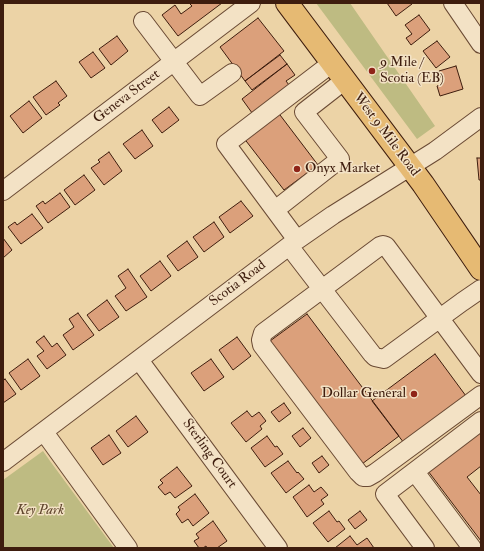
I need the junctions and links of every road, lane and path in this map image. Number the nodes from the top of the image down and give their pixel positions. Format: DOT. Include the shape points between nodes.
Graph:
graph roads {
  1 [pos="251,3"];
  2 [pos="287,3"];
  3 [pos="453,3"];
  4 [pos="143,21"];
  5 [pos="481,44"];
  6 [pos="173,61"];
  7 [pos="332,63"];
  8 [pos="232,73"];
  9 [pos="345,80"];
  10 [pos="481,117"];
  11 [pos="410,167"];
  12 [pos="3,191"];
  13 [pos="274,210"];
  14 [pos="293,243"];
  15 [pos="481,269"];
  16 [pos="322,288"];
  17 [pos="481,289"];
  18 [pos="440,318"];
  19 [pos="139,360"];
  20 [pos="481,374"];
  21 [pos="481,395"];
  22 [pos="481,421"];
  23 [pos="44,432"];
  24 [pos="3,462"];
  25 [pos="415,472"];
  26 [pos="128,548"];
  27 [pos="278,548"];
  28 [pos="425,548"];
  29 [pos="472,548"];
  1 -- 6 [label="street, Geneva Street"];
  2 -- 7 [label="main road, West 9 Mile Road"];
  3 -- 5 [label="street"];
  4 -- 6 [label="street"];
  6 -- 8 [label="street" via="200,96"];
  6 -- 12 [label="street, Geneva Street"];
  7 -- 9 [label="main road, West 9 Mile Road"];
  7 -- 13 [label="street" via="226,144"];
  9 -- 11 [label="main road, West 9 Mile Road"];
  9 -- 13 [label="street" via="304,112 340,159"];
  10 -- 11 [label="street, Scotia Road"];
  11 -- 14 [label="street, Scotia Road"];
  11 -- 15 [label="main road, West 9 Mile Road"];
  13 -- 14 [label="street"];
  14 -- 16 [label="street"];
  14 -- 19 [label="street, Scotia Road"];
  16 -- 18 [label="street" via="375,357 384,359"];
  16 -- 18 [label="street" via="380,246 386,246"];
  16 -- 21 [label="street" via="262,333 262,345 361,476 368,477 375,473"];
  17 -- 18 [label="street"];
  18 -- 20 [label="street"];
  19 -- 23 [label="street, Scotia Road"];
  19 -- 27 [label="street, Sterling Court"];
  22 -- 25 [label="street"];
  23 -- 24 [label="street, Scotia Road"];
  23 -- 26 [label="street"];
  25 -- 28 [label="street" via="384,494"];
  25 -- 29 [label="street"];
}
